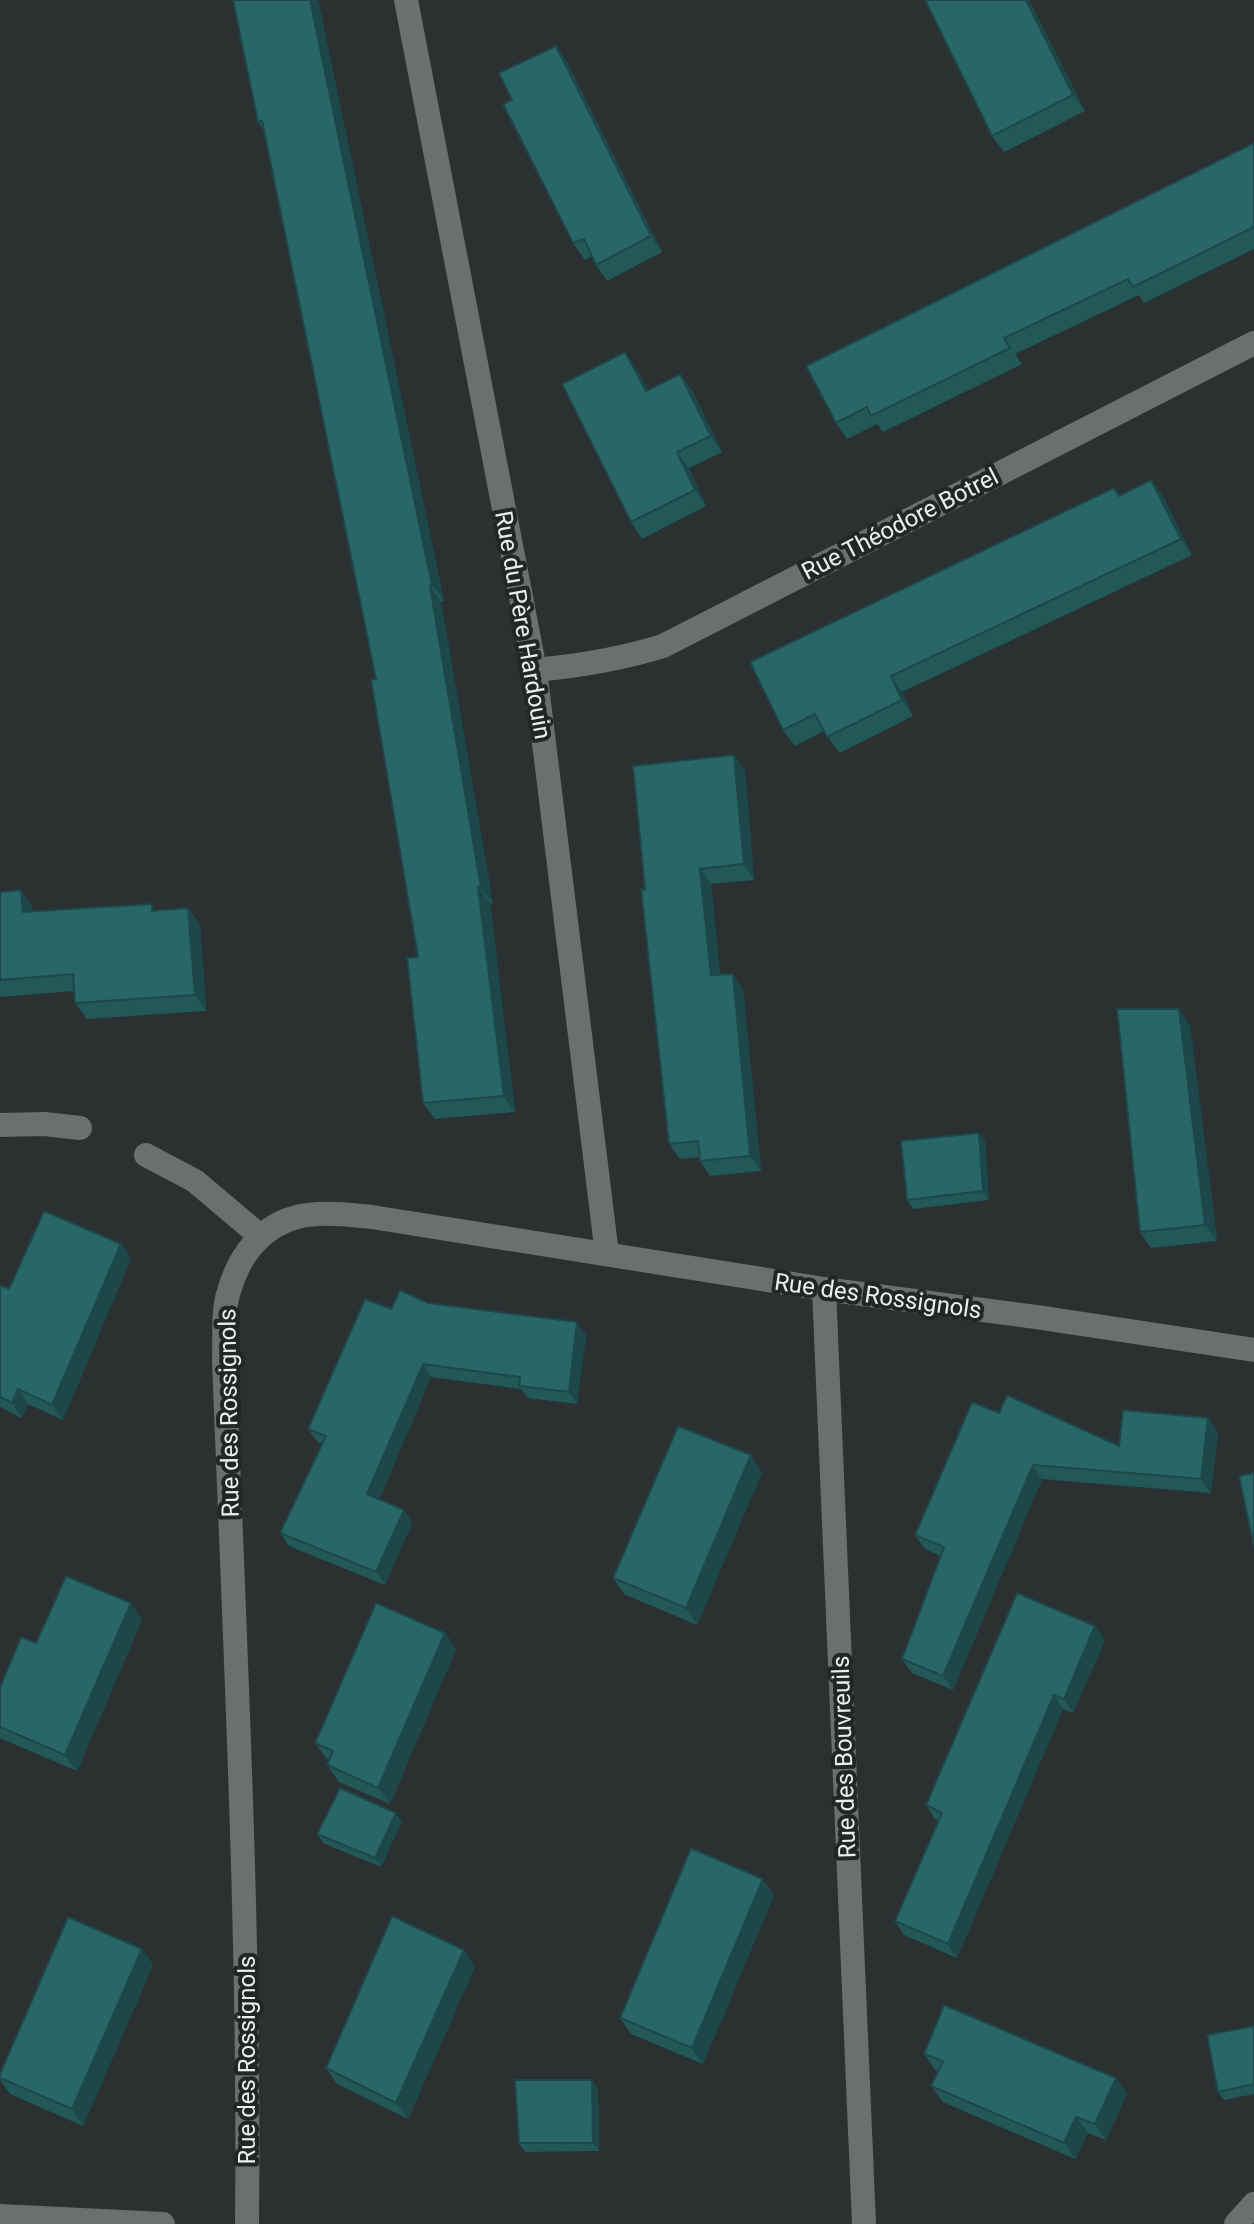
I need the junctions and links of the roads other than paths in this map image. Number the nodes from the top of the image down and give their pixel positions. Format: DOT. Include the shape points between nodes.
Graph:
graph roads {
  1 [pos="406,0"];
  2 [pos="1254,343"];
  3 [pos="535,670"];
  4 [pos="0,1125"];
  5 [pos="80,1128"];
  6 [pos="146,1155"];
  7 [pos="259,1235"];
  8 [pos="607,1254"];
  9 [pos="824,1289"];
  10 [pos="1254,1350"];
  11 [pos="1254,2204"];
  12 [pos="0,2216"];
  13 [pos="163,2224"];
  14 [pos="247,2224"];
  15 [pos="864,2224"];
  16 [pos="1236,2224"];
  1 -- 3 [label="street, Rue du Père Hardouin"];
  2 -- 3 [label="street, Rue Théodore Botrel" via="663,646"];
  3 -- 8 [label="street, Rue du Père Hardouin"];
  4 -- 5 [label="street"];
  6 -- 7 [label="street" via="195,1181"];
  7 -- 8 [label="street, Rue des Rossignols" via="298,1216 348,1215"];
  7 -- 14 [label="street, Rue des Rossignols" via="228,1292 224,1360 247,1965"];
  8 -- 9 [label="street, Rue des Rossignols"];
  9 -- 10 [label="street, Rue des Rossignols"];
  9 -- 15 [label="street, Rue des Bouvreuils"];
  11 -- 16 [label="street"];
  12 -- 13 [label="street"];
}
